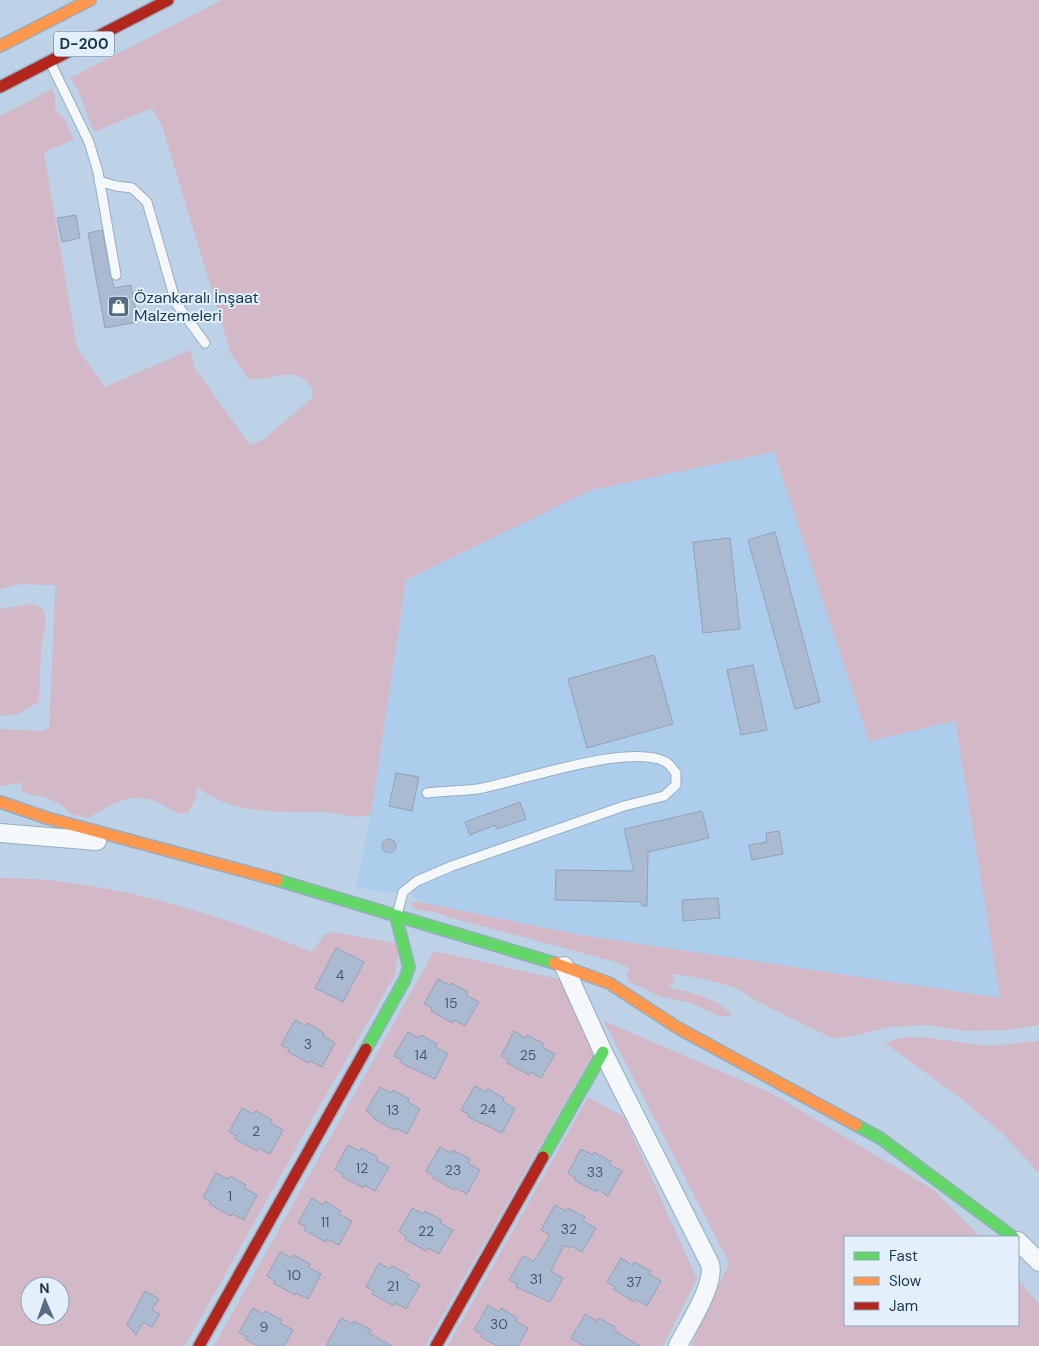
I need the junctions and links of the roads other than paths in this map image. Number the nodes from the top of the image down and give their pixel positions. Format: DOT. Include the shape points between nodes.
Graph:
graph roads {
  1 [pos="90,0"];
  2 [pos="168,0"];
  3 [pos="0,46"];
  4 [pos="49,62"];
  5 [pos="0,87"];
  6 [pos="100,181"];
  7 [pos="116,275"];
  8 [pos="205,343"];
  9 [pos="427,793"];
  10 [pos="0,802"];
  11 [pos="0,833"];
  12 [pos="165,850"];
  13 [pos="396,917"];
  14 [pos="564,966"];
  15 [pos="603,1052"];
  16 [pos="1012,1236"];
  17 [pos="1019,1242"];
  18 [pos="1039,1262"];
  19 [pos="199,1346"];
  20 [pos="436,1346"];
  21 [pos="678,1346"];
  1 -- 3 [label="main road, D-200"];
  2 -- 4 [label="main road, D-200"];
  4 -- 5 [label="main road, D-200"];
  4 -- 6 [label="lane" via="89,142"];
  6 -- 7 [label="lane"];
  6 -- 8 [label="lane" via="132,188 147,202 176,303"];
  9 -- 13 [label="lane" via="478,788 609,759 644,757 666,762 676,773 676,785 664,796 624,806 417,881 403,892"];
  10 -- 12 [label="main road"];
  11 -- 12 [label="street" via="46,835"];
  12 -- 13 [label="main road"];
  13 -- 14 [label="main road"];
  13 -- 19 [label="main road" via="409,961 404,981"];
  14 -- 15 [label="street"];
  14 -- 16 [label="main road" via="609,983 678,1028 880,1138"];
  15 -- 20 [label="main road"];
  15 -- 21 [label="street" via="712,1270"];
  17 -- 18 [label="street"];
}
